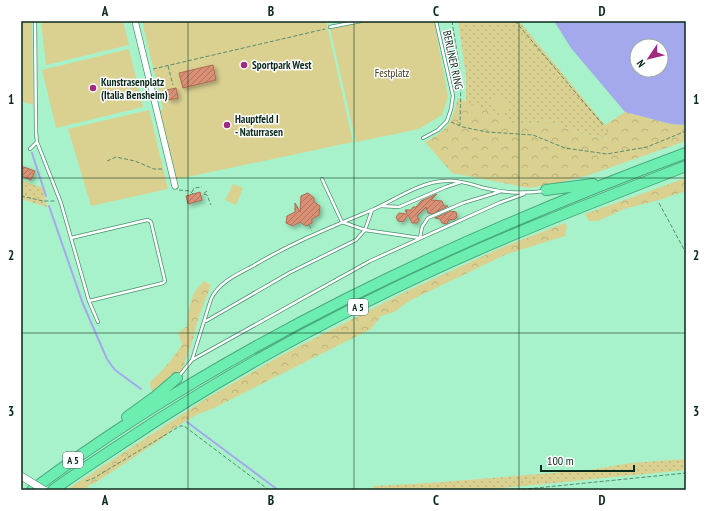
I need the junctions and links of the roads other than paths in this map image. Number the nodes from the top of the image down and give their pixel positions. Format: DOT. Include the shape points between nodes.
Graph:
graph roads {
  1 [pos="35,21"];
  2 [pos="135,21"];
  3 [pos="361,21"];
  4 [pos="436,21"];
  5 [pos="330,28"];
  6 [pos="423,138"];
  7 [pos="37,142"];
  8 [pos="30,149"];
  9 [pos="686,153"];
  10 [pos="686,166"];
  11 [pos="322,179"];
  12 [pos="463,181"];
  13 [pos="605,183"];
  14 [pos="175,187"];
  15 [pos="546,190"];
  16 [pos="500,192"];
  17 [pos="526,194"];
  18 [pos="380,206"];
  19 [pos="372,210"];
  20 [pos="342,222"];
  21 [pos="365,230"];
  22 [pos="71,238"];
  23 [pos="420,238"];
  24 [pos="89,301"];
  25 [pos="205,321"];
  26 [pos="98,322"];
  27 [pos="192,360"];
  28 [pos="177,378"];
  29 [pos="114,432"];
  30 [pos="21,476"];
  31 [pos="32,490"];
  32 [pos="44,490"];
  33 [pos="52,490"];
  1 -- 7 [label="lane"];
  2 -- 14 [label="street"];
  3 -- 5 [label="lane"];
  4 -- 6 [label="lane, BERLINER RING" via="453,96 447,121 438,130"];
  7 -- 8 [label="lane"];
  7 -- 22 [label="lane"];
  9 -- 13 [label="highway, A 5"];
  10 -- 33 [label="highway, A 5" via="538,224 391,290 214,384"];
  11 -- 20 [label="lane"];
  12 -- 16 [label="lane"];
  12 -- 18 [label="lane" via="444,181 424,186"];
  12 -- 18 [label="lane" via="399,207"];
  13 -- 15 [label="highway"];
  13 -- 29 [label="highway, A 5" via="370,287 262,343"];
  15 -- 17 [label="lane"];
  16 -- 17 [label="lane"];
  16 -- 23 [label="lane" via="463,203 428,218 422,226"];
  17 -- 23 [label="lane" via="499,203"];
  18 -- 19 [label="lane"];
  19 -- 20 [label="lane"];
  19 -- 21 [label="lane"];
  20 -- 21 [label="lane"];
  20 -- 25 [label="lane" via="280,250 232,278 216,290"];
  21 -- 23 [label="lane"];
  21 -- 25 [label="lane" via="356,240 289,273"];
  22 -- 24 [label="lane"];
  22 -- 24 [label="lane" via="148,220 151,222 165,281"];
  23 -- 27 [label="lane" via="370,261"];
  24 -- 26 [label="lane"];
  25 -- 27 [label="lane"];
  27 -- 28 [label="lane"];
  28 -- 29 [label="highway" via="121,421"];
  29 -- 31 [label="highway, A 5"];
  30 -- 32 [label="street, bridge"];
}
